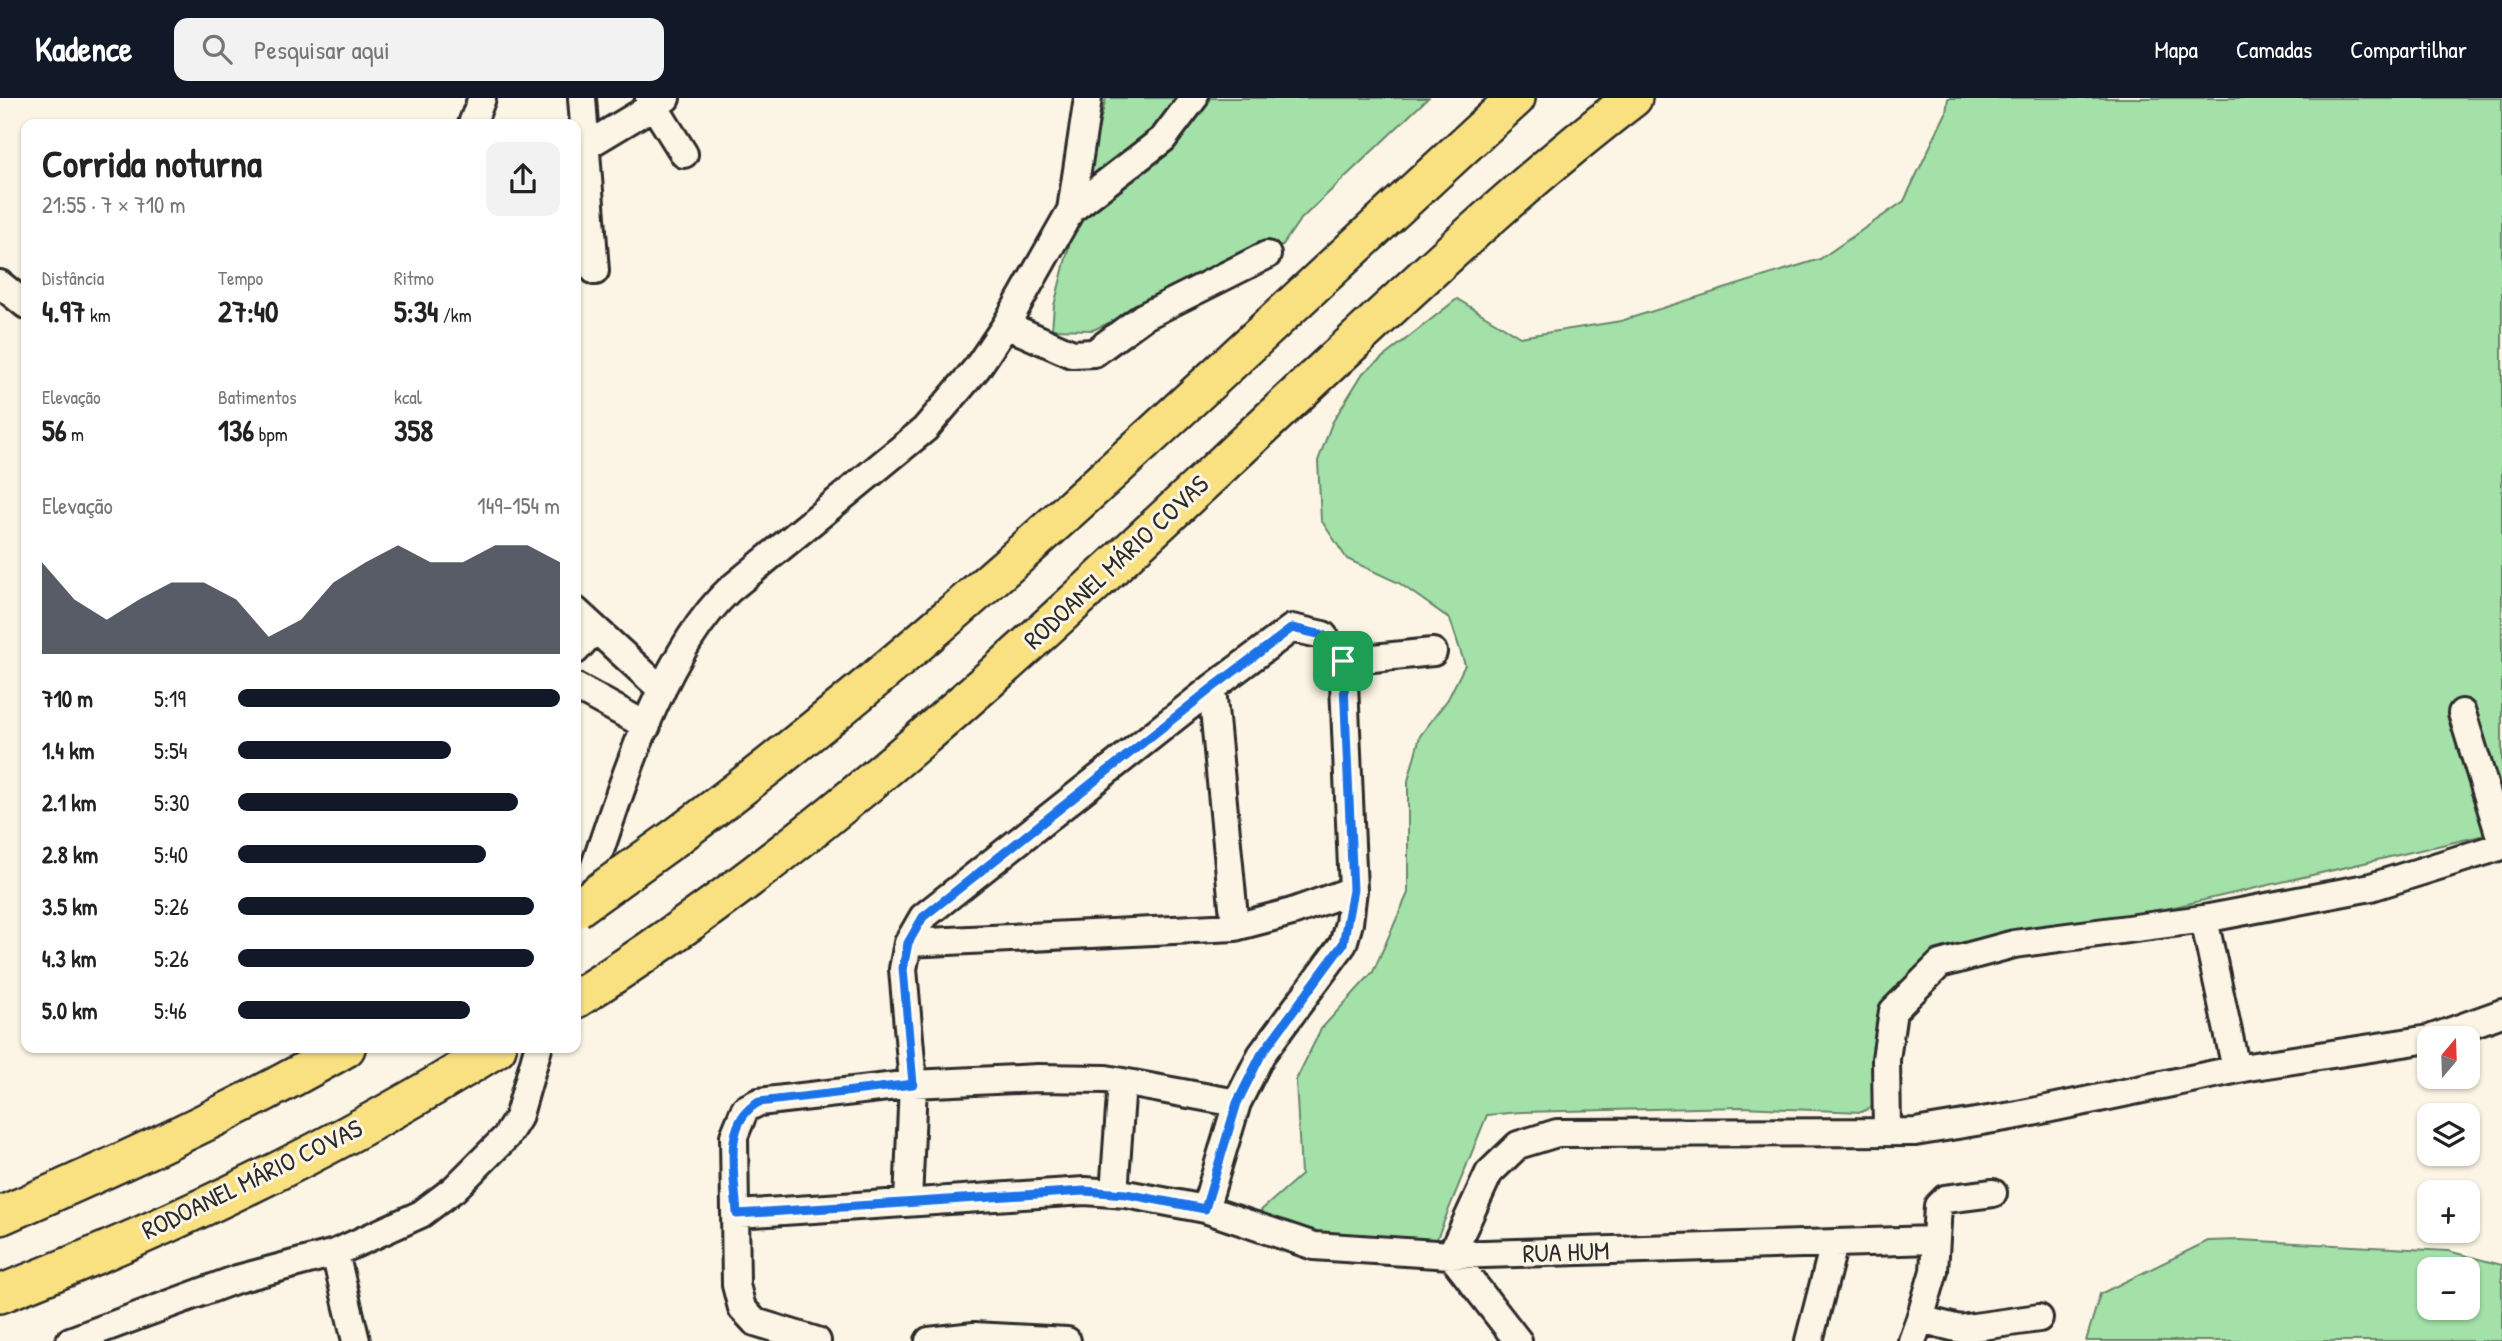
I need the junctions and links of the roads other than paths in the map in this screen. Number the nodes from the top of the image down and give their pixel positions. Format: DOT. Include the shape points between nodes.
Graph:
graph roads {
  1 [pos="482,98"];
  2 [pos="582,98"];
  3 [pos="1088,98"];
  4 [pos="1194,98"];
  5 [pos="1516,98"];
  6 [pos="1633,98"];
  7 [pos="656,101"];
  8 [pos="474,119"];
  9 [pos="586,146"];
  10 [pos="684,154"];
  11 [pos="1071,210"];
  12 [pos="1267,255"];
  13 [pos="595,271"];
  14 [pos="0,284"];
  15 [pos="21,300"];
  16 [pos="1006,325"];
  17 [pos="581,616"];
  18 [pos="594,629"];
  19 [pos="581,644"];
  20 [pos="1433,652"];
  21 [pos="1343,661"];
  22 [pos="1212,688"];
  23 [pos="581,690"];
  24 [pos="662,690"];
  25 [pos="2462,713"];
  26 [pos="647,726"];
  27 [pos="2502,844"];
  28 [pos="1353,890"];
  29 [pos="581,905"];
  30 [pos="581,906"];
  31 [pos="2204,919"];
  32 [pos="1235,927"];
  33 [pos="908,943"];
  34 [pos="581,996"];
  35 [pos="2502,1013"];
  36 [pos="2465,1026"];
  37 [pos="2417,1040"];
  38 [pos="337,1053"];
  39 [pos="488,1053"];
  40 [pos="537,1053"];
  41 [pos="2236,1069"];
  42 [pos="1122,1082"];
  43 [pos="913,1084"];
  44 [pos="1237,1103"];
  45 [pos="1887,1132"];
  46 [pos="1114,1193"];
  47 [pos="1993,1193"];
  48 [pos="908,1202"];
  49 [pos="1205,1209"];
  50 [pos="737,1214"];
  51 [pos="0,1216"];
  52 [pos="1934,1240"];
  53 [pos="1834,1244"];
  54 [pos="335,1253"];
  55 [pos="1451,1255"];
  56 [pos="0,1294"];
  57 [pos="2039,1318"];
  58 [pos="1916,1330"];
  59 [pos="69,1341"];
  60 [pos="356,1341"];
  61 [pos="817,1341"];
  62 [pos="929,1341"];
  63 [pos="1067,1341"];
  64 [pos="1518,1341"];
  65 [pos="1809,1341"];
  1 -- 8 [label="street"];
  2 -- 9 [label="street"];
  3 -- 11 [label="street"];
  4 -- 11 [label="street" via="1163,139"];
  5 -- 29 [label="highway, bridge" via="975,596 816,730"];
  6 -- 34 [label="highway, RODOANEL MÁRIO COVAS" via="1458,245 972,694 833,812"];
  7 -- 9 [label="street"];
  7 -- 10 [label="street"];
  9 -- 13 [label="street"];
  11 -- 16 [label="street"];
  12 -- 16 [label="street" via="1143,317 1094,353 1072,354"];
  14 -- 15 [label="street"];
  16 -- 24 [label="street" via="977,368 925,429 712,606 689,636"];
  17 -- 18 [label="street"];
  18 -- 19 [label="street"];
  18 -- 24 [label="street"];
  20 -- 21 [label="street"];
  21 -- 22 [label="street" via="1323,635 1292,628"];
  21 -- 28 [label="street"];
  22 -- 32 [label="street"];
  22 -- 33 [label="street" via="923,917"];
  23 -- 26 [label="street"];
  24 -- 26 [label="street"];
  25 -- 27 [label="street"];
  26 -- 30 [label="street"];
  27 -- 31 [label="street" via="2371,887"];
  28 -- 32 [label="street"];
  28 -- 44 [label="street" via="1343,944 1261,1055"];
  31 -- 41 [label="street"];
  31 -- 45 [label="street" via="2014,944 1940,964 1893,1011 1886,1059"];
  32 -- 33 [label="street"];
  33 -- 43 [label="street" via="903,968"];
  35 -- 36 [label="street"];
  37 -- 41 [label="street"];
  38 -- 51 [label="highway" via="146,1153"];
  39 -- 56 [label="highway, RODOANEL MÁRIO COVAS" via="325,1146 202,1209"];
  40 -- 54 [label="street" via="518,1118 486,1159 421,1214"];
  41 -- 45 [label="street" via="2018,1115 1915,1132"];
  42 -- 43 [label="street" via="1038,1078"];
  42 -- 44 [label="street"];
  42 -- 46 [label="street"];
  43 -- 48 [label="street"];
  43 -- 50 [label="street" via="759,1102 745,1109 734,1136"];
  44 -- 49 [label="street"];
  45 -- 55 [label="street" via="1557,1133 1518,1145 1489,1174"];
  46 -- 48 [label="street"];
  46 -- 49 [label="street"];
  47 -- 52 [label="street" via="1945,1199 1938,1206"];
  48 -- 50 [label="street"];
  49 -- 55 [label="street, RUA HUM" via="1314,1246"];
  50 -- 61 [label="street" via="736,1285 742,1308 755,1322"];
  52 -- 53 [label="street, RUA HUM"];
  52 -- 58 [label="street" via="1934,1271"];
  53 -- 55 [label="street, RUA HUM"];
  53 -- 65 [label="street"];
  54 -- 59 [label="street" via="237,1279"];
  54 -- 60 [label="street"];
  55 -- 64 [label="street"];
  57 -- 58 [label="street"];
  62 -- 63 [label="street" via="974,1336"];
}
